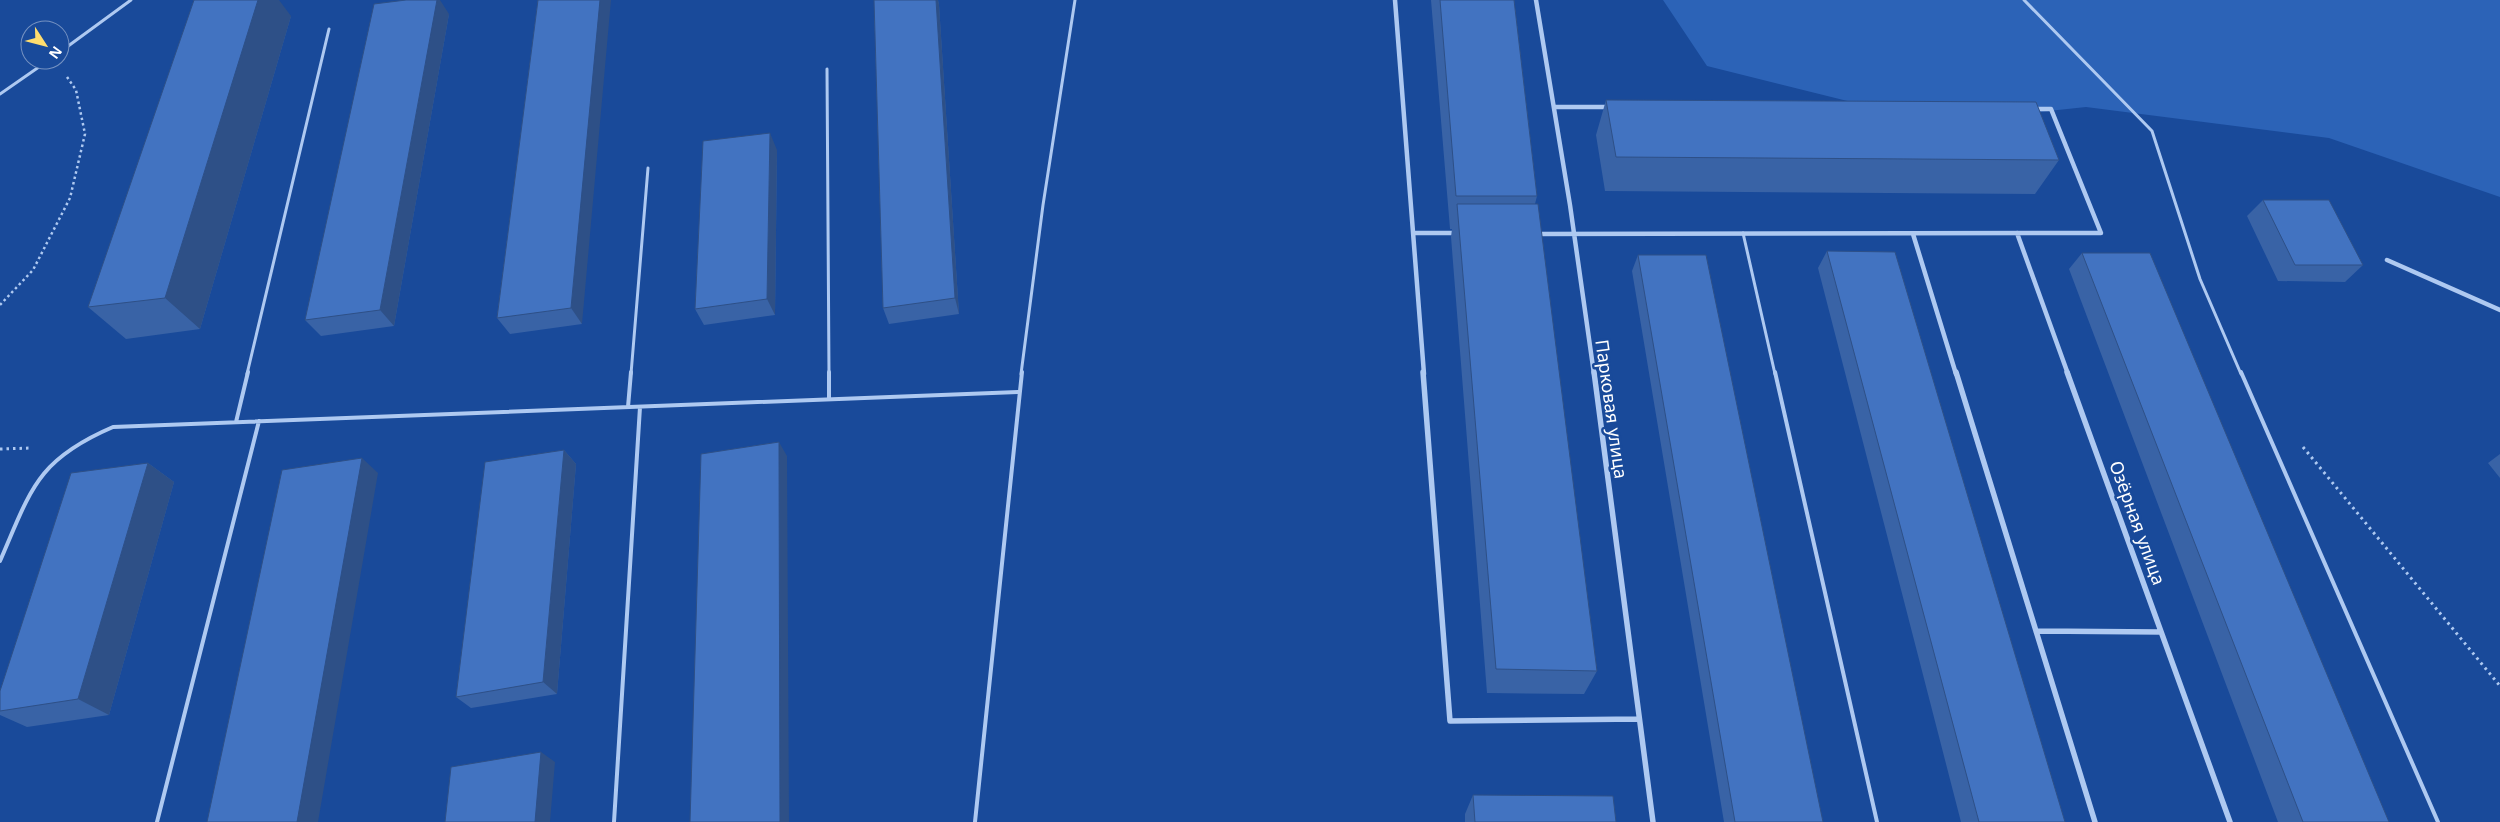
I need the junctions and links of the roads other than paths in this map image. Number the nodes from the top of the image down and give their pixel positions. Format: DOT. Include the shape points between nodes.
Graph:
graph roads {
  1 [pos="131,0"];
  2 [pos="1075,0"];
  3 [pos="1395,0"];
  4 [pos="1536,0"];
  5 [pos="2024,0"];
  6 [pos="329,29"];
  7 [pos="70,45"];
  8 [pos="827,69"];
  9 [pos="35,70"];
  10 [pos="0,94"];
  11 [pos="1556,107"];
  12 [pos="1615,107"];
  13 [pos="2031,109"];
  14 [pos="648,168"];
  15 [pos="1412,233"];
  16 [pos="1460,233"];
  17 [pos="1743,233"];
  18 [pos="2017,233"];
  19 [pos="1527,234"];
  20 [pos="1574,234"];
  21 [pos="1912,234"];
  22 [pos="2388,260"];
  23 [pos="2500,310"];
  24 [pos="1018,392"];
  25 [pos="829,399"];
  26 [pos="640,406"];
  27 [pos="628,407"];
  28 [pos="259,421"];
  29 [pos="236,422"];
  30 [pos="0,561"];
  31 [pos="2036,631"];
  32 [pos="2161,632"];
  33 [pos="1639,719"];
  34 [pos="157,822"];
  35 [pos="614,822"];
  36 [pos="975,822"];
  37 [pos="1652,822"];
  38 [pos="1877,822"];
  39 [pos="2095,822"];
  40 [pos="2230,822"];
  41 [pos="2438,822"];
  1 -- 7 [label="lane"];
  2 -- 24 [label="lane" via="1055,113"];
  3 -- 15 [label="street"];
  4 -- 11 [label="street, Парковая улица"];
  5 -- 41 [label="lane" via="2152,131 2200,279"];
  6 -- 29 [label="lane"];
  8 -- 25 [label="lane"];
  9 -- 10 [label="lane"];
  11 -- 12 [label="street"];
  11 -- 20 [label="street, Парковая улица"];
  13 -- 18 [label="street" via="2051,109 2101,233"];
  14 -- 27 [label="lane"];
  15 -- 16 [label="street"];
  15 -- 33 [label="street" via="1450,721"];
  17 -- 20 [label="street"];
  17 -- 21 [label="street"];
  17 -- 38 [label="lane"];
  18 -- 21 [label="street"];
  18 -- 32 [label="street, Озёрная улица"];
  19 -- 20 [label="street"];
  20 -- 33 [label="street, Парковая улица"];
  21 -- 31 [label="street"];
  22 -- 23 [label="street"];
  24 -- 25 [label="lane"];
  24 -- 36 [label="lane"];
  25 -- 26 [label="lane"];
  26 -- 27 [label="lane"];
  26 -- 35 [label="lane"];
  27 -- 28 [label="lane"];
  28 -- 29 [label="lane"];
  28 -- 34 [label="lane"];
  29 -- 30 [label="lane" via="114,427 88,437 54,461 34,484"];
  31 -- 32 [label="street"];
  31 -- 39 [label="street"];
  32 -- 40 [label="street, Озёрная улица"];
  33 -- 37 [label="street, Парковая улица"];
}
